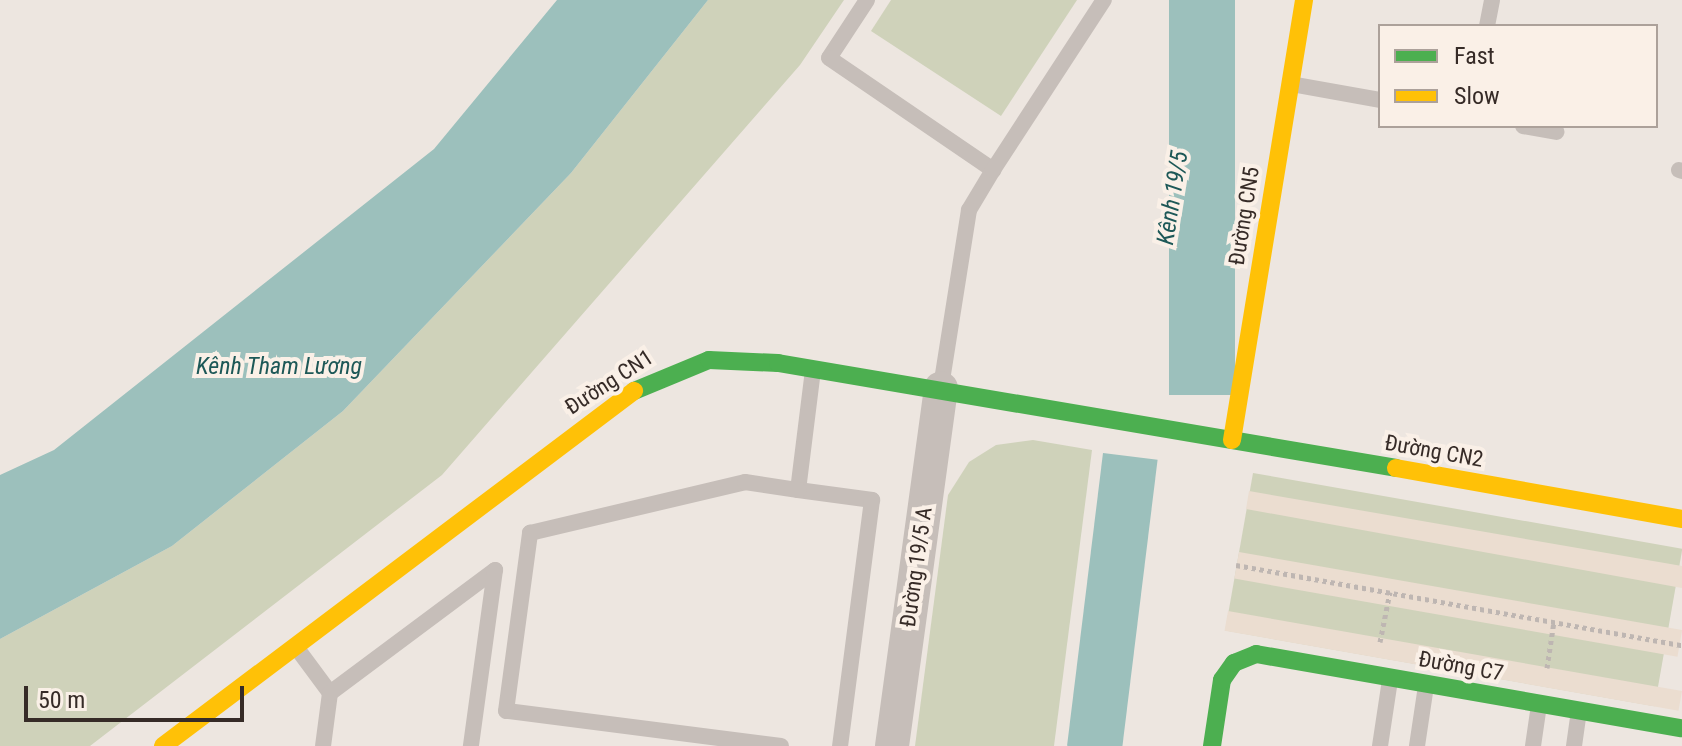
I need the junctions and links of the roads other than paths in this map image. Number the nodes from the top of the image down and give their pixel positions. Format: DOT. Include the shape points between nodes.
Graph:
graph roads {
  1 [pos="867,0"];
  2 [pos="1104,0"];
  3 [pos="1304,0"];
  4 [pos="1492,0"];
  5 [pos="1487,24"];
  6 [pos="1290,83"];
  7 [pos="1378,100"];
  8 [pos="1534,128"];
  9 [pos="1556,132"];
  10 [pos="993,170"];
  11 [pos="814,369"];
  12 [pos="941,388"];
  13 [pos="1177,429"];
  14 [pos="1232,440"];
  15 [pos="798,490"];
  16 [pos="1682,519"];
  17 [pos="295,646"];
  18 [pos="1391,678"];
  19 [pos="1426,684"];
  20 [pos="330,693"];
  21 [pos="1539,705"];
  22 [pos="1579,711"];
  23 [pos="1682,728"];
  24 [pos="163,746"];
  25 [pos="323,746"];
  26 [pos="471,746"];
  27 [pos="781,746"];
  28 [pos="840,746"];
  29 [pos="892,746"];
  30 [pos="1212,746"];
  31 [pos="1380,746"];
  32 [pos="1417,746"];
  33 [pos="1533,746"];
  34 [pos="1574,746"];
  1 -- 10 [label="lane" via="829,58"];
  2 -- 10 [label="lane"];
  3 -- 6 [label="street, Đường CN5"];
  4 -- 5 [label="lane"];
  6 -- 7 [label="lane"];
  6 -- 14 [label="street, Đường CN5"];
  8 -- 9 [label="lane"];
  10 -- 12 [label="lane" via="969,210"];
  11 -- 12 [label="street, Đường CN1"];
  11 -- 15 [label="lane"];
  11 -- 17 [label="street, Đường CN1" via="709,360 651,380 589,421"];
  12 -- 13 [label="street, Đường CN1"];
  12 -- 29 [label="street, Đường 19/5 A"];
  13 -- 14 [label="street, Đường CN2"];
  14 -- 16 [label="street, Đường CN2"];
  15 -- 27 [label="lane" via="745,482 530,533 506,711"];
  15 -- 28 [label="lane" via="872,500"];
  17 -- 20 [label="lane"];
  17 -- 24 [label="street, Đường CN1"];
  18 -- 19 [label="street, Đường C7"];
  18 -- 30 [label="street, Đường C7" via="1256,654 1234,663 1222,680"];
  18 -- 31 [label="lane"];
  19 -- 21 [label="street, Đường C7"];
  19 -- 32 [label="lane"];
  20 -- 25 [label="lane"];
  20 -- 26 [label="lane" via="495,570"];
  21 -- 22 [label="street, Đường C7"];
  21 -- 33 [label="lane"];
  22 -- 23 [label="street, Đường C7"];
  22 -- 34 [label="lane"];
}
